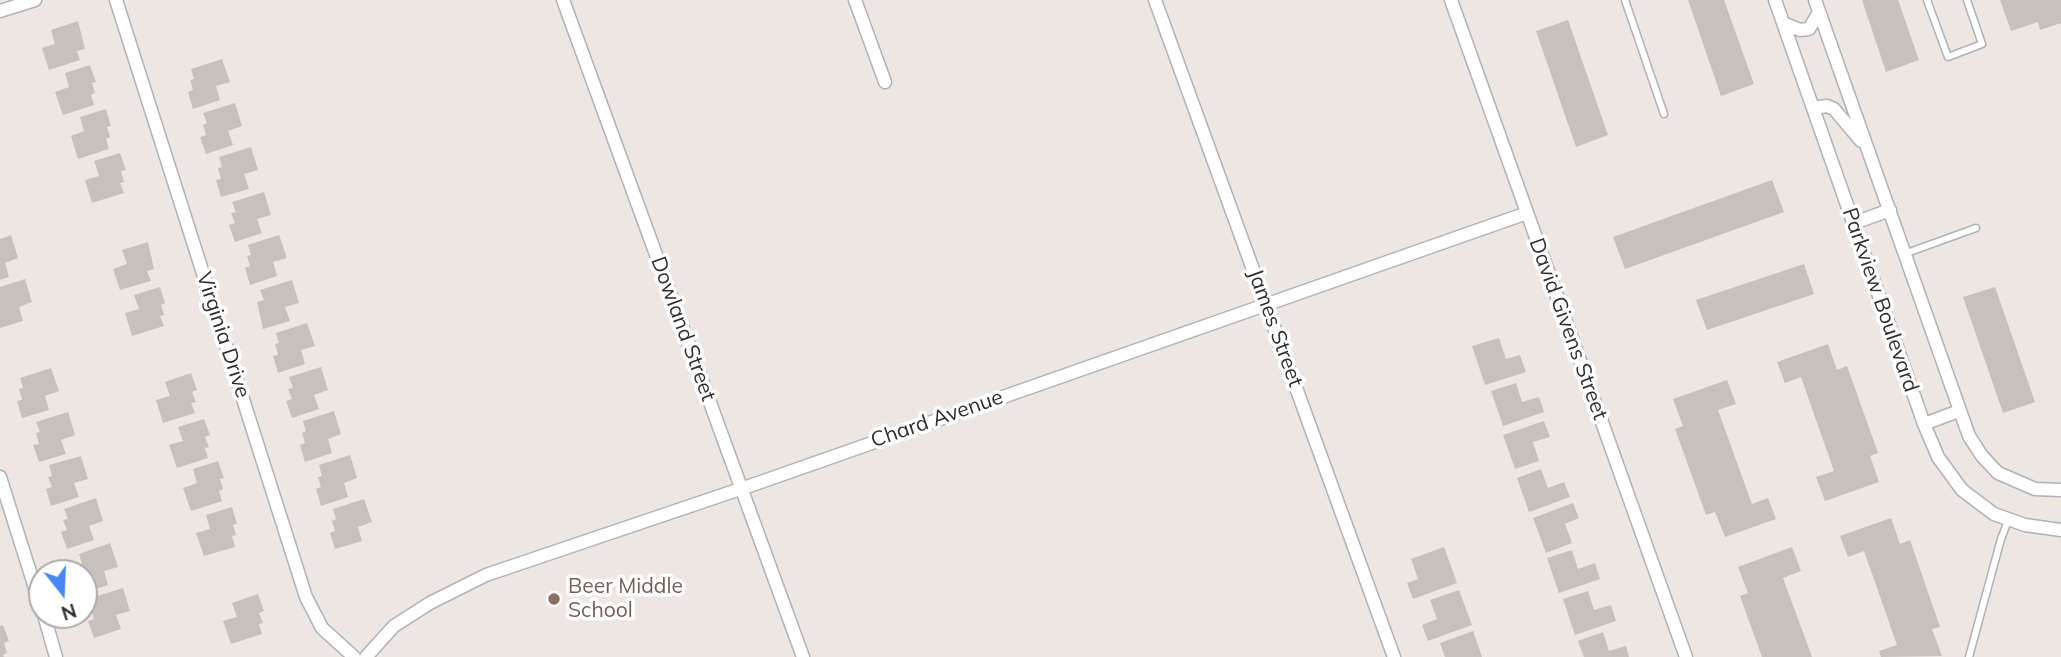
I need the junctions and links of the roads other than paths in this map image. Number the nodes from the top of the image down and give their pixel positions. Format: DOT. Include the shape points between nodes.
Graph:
graph roads {
  1 [pos="36,0"];
  2 [pos="116,0"];
  3 [pos="563,0"];
  4 [pos="855,0"];
  5 [pos="1155,0"];
  6 [pos="1451,0"];
  7 [pos="1625,0"];
  8 [pos="1775,0"];
  9 [pos="1927,0"];
  10 [pos="1967,0"];
  11 [pos="1817,6"];
  12 [pos="0,11"];
  13 [pos="1783,23"];
  14 [pos="885,82"];
  15 [pos="1813,108"];
  16 [pos="1664,114"];
  17 [pos="1868,150"];
  18 [pos="1889,210"];
  19 [pos="1527,213"];
  20 [pos="1854,223"];
  21 [pos="1976,228"];
  22 [pos="1905,254"];
  23 [pos="1266,303"];
  24 [pos="1959,411"];
  25 [pos="1924,424"];
  26 [pos="0,477"];
  27 [pos="742,488"];
  28 [pos="2061,490"];
  29 [pos="2008,520"];
  30 [pos="2061,530"];
  31 [pos="28,565"];
  32 [pos="48,629"];
  33 [pos="56,657"];
  34 [pos="354,657"];
  35 [pos="366,657"];
  36 [pos="803,657"];
  37 [pos="1394,657"];
  38 [pos="1686,657"];
  39 [pos="1969,657"];
  1 -- 12 [label="street"];
  2 -- 34 [label="street, Virginia Drive" via="306,597 323,628"];
  3 -- 27 [label="street, Dowland Street"];
  4 -- 14 [label="street"];
  5 -- 23 [label="street, James Street"];
  6 -- 19 [label="street, David Givens Street"];
  7 -- 16 [label="lane"];
  8 -- 13 [label="street, Parkview Boulevard"];
  9 -- 10 [label="lane" via="1948,57 1982,44"];
  11 -- 13 [label="street" via="1809,29"];
  11 -- 17 [label="street, Parkview Boulevard"];
  13 -- 15 [label="street, Parkview Boulevard"];
  15 -- 17 [label="street" via="1834,109"];
  15 -- 20 [label="street, Parkview Boulevard"];
  17 -- 18 [label="street, Parkview Boulevard"];
  18 -- 20 [label="street"];
  18 -- 22 [label="street, Parkview Boulevard"];
  19 -- 23 [label="street, Chard Avenue"];
  19 -- 38 [label="street, David Givens Street"];
  20 -- 25 [label="street, Parkview Boulevard"];
  21 -- 22 [label="lane"];
  22 -- 24 [label="street, Parkview Boulevard"];
  23 -- 27 [label="street, Chard Avenue"];
  23 -- 37 [label="street, James Street"];
  24 -- 25 [label="street"];
  24 -- 28 [label="street, Parkview Boulevard" via="1969,436 1998,473 2035,489"];
  25 -- 29 [label="street, Parkview Boulevard" via="1951,478 1978,503"];
  26 -- 31 [label="street"];
  27 -- 35 [label="street, Chard Avenue" via="486,575 394,626"];
  27 -- 36 [label="street, Dowland Street"];
  29 -- 30 [label="street, Parkview Boulevard"];
  29 -- 39 [label="lane"];
  32 -- 33 [label="street"];
}
